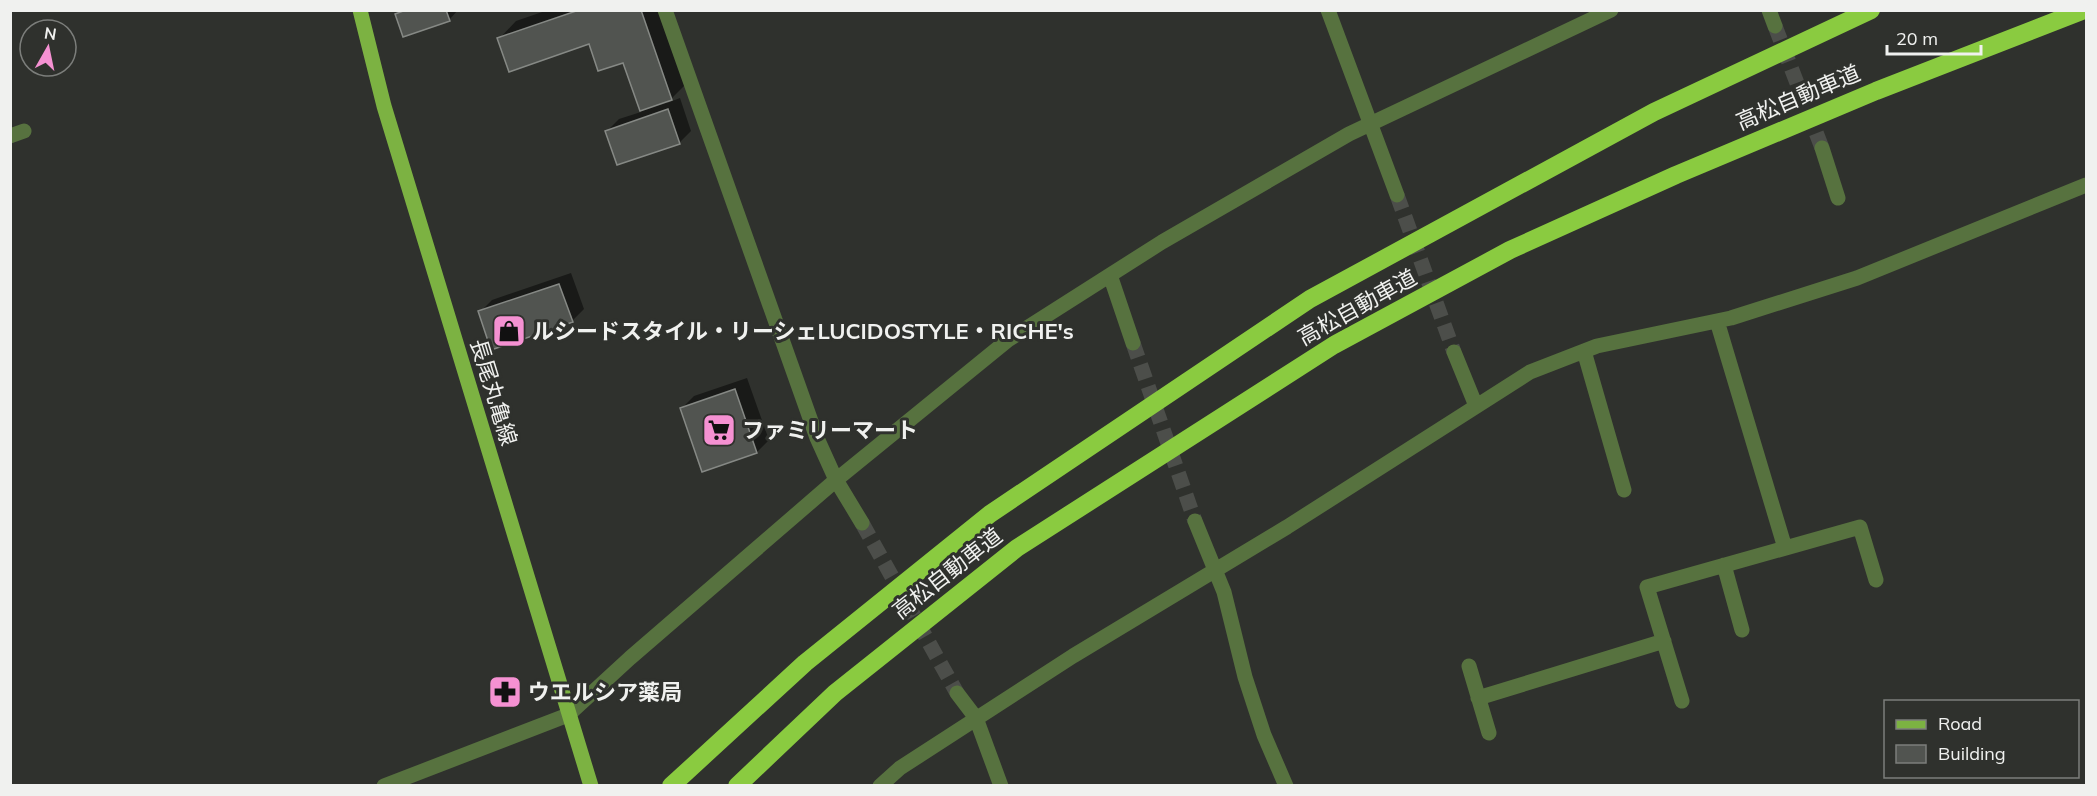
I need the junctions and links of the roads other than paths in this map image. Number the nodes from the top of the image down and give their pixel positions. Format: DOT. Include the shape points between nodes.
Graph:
graph roads {
  1 [pos="360,10"];
  2 [pos="665,10"];
  3 [pos="1328,10"];
  4 [pos="1611,10"];
  5 [pos="1769,10"];
  6 [pos="1871,10"];
  7 [pos="2084,10"];
  8 [pos="1775,26"];
  9 [pos="1369,124"];
  10 [pos="1822,148"];
  11 [pos="2086,185"];
  12 [pos="1397,195"];
  13 [pos="1838,198"];
  14 [pos="1110,275"];
  15 [pos="1717,321"];
  16 [pos="1133,343"];
  17 [pos="1584,351"];
  18 [pos="1455,352"];
  19 [pos="1476,406"];
  20 [pos="836,480"];
  21 [pos="1624,490"];
  22 [pos="1195,521"];
  23 [pos="862,523"];
  24 [pos="1785,548"];
  25 [pos="1724,565"];
  26 [pos="1215,570"];
  27 [pos="1876,580"];
  28 [pos="1742,630"];
  29 [pos="1664,641"];
  30 [pos="1468,666"];
  31 [pos="957,693"];
  32 [pos="1478,698"];
  33 [pos="1682,701"];
  34 [pos="568,715"];
  35 [pos="976,718"];
  36 [pos="1489,733"];
  37 [pos="384,786"];
  38 [pos="591,786"];
  39 [pos="671,786"];
  40 [pos="737,786"];
  41 [pos="880,786"];
  42 [pos="1001,786"];
  43 [pos="1286,786"];
  1 -- 34 [label="main road, 長尾丸亀線" via="384,106"];
  2 -- 20 [label="street" via="817,438"];
  3 -- 9 [label="street"];
  4 -- 9 [label="street"];
  5 -- 8 [label="street"];
  6 -- 39 [label="highway, 高松自動車道" via="1654,112 1311,299 990,514 805,663"];
  7 -- 40 [label="highway, 高松自動車道" via="1676,175 1510,250 1334,345 1017,548 835,693"];
  9 -- 12 [label="street"];
  9 -- 14 [label="street"];
  10 -- 13 [label="street"];
  11 -- 15 [label="street" via="1857,278"];
  14 -- 16 [label="street"];
  14 -- 20 [label="street" via="1008,340"];
  15 -- 17 [label="street"];
  15 -- 24 [label="street"];
  17 -- 19 [label="street" via="1530,372"];
  17 -- 21 [label="street"];
  18 -- 19 [label="street"];
  19 -- 26 [label="street"];
  20 -- 23 [label="street"];
  20 -- 34 [label="street"];
  22 -- 26 [label="street"];
  24 -- 25 [label="street"];
  24 -- 27 [label="street" via="1860,527"];
  25 -- 28 [label="street"];
  25 -- 29 [label="street" via="1647,587"];
  26 -- 35 [label="street"];
  26 -- 43 [label="street" via="1264,735"];
  29 -- 32 [label="street"];
  29 -- 33 [label="street"];
  30 -- 32 [label="street"];
  31 -- 35 [label="street"];
  32 -- 36 [label="street"];
  34 -- 37 [label="street"];
  34 -- 38 [label="main road, 長尾丸亀線"];
  35 -- 41 [label="street" via="900,768"];
  35 -- 42 [label="street"];
}
